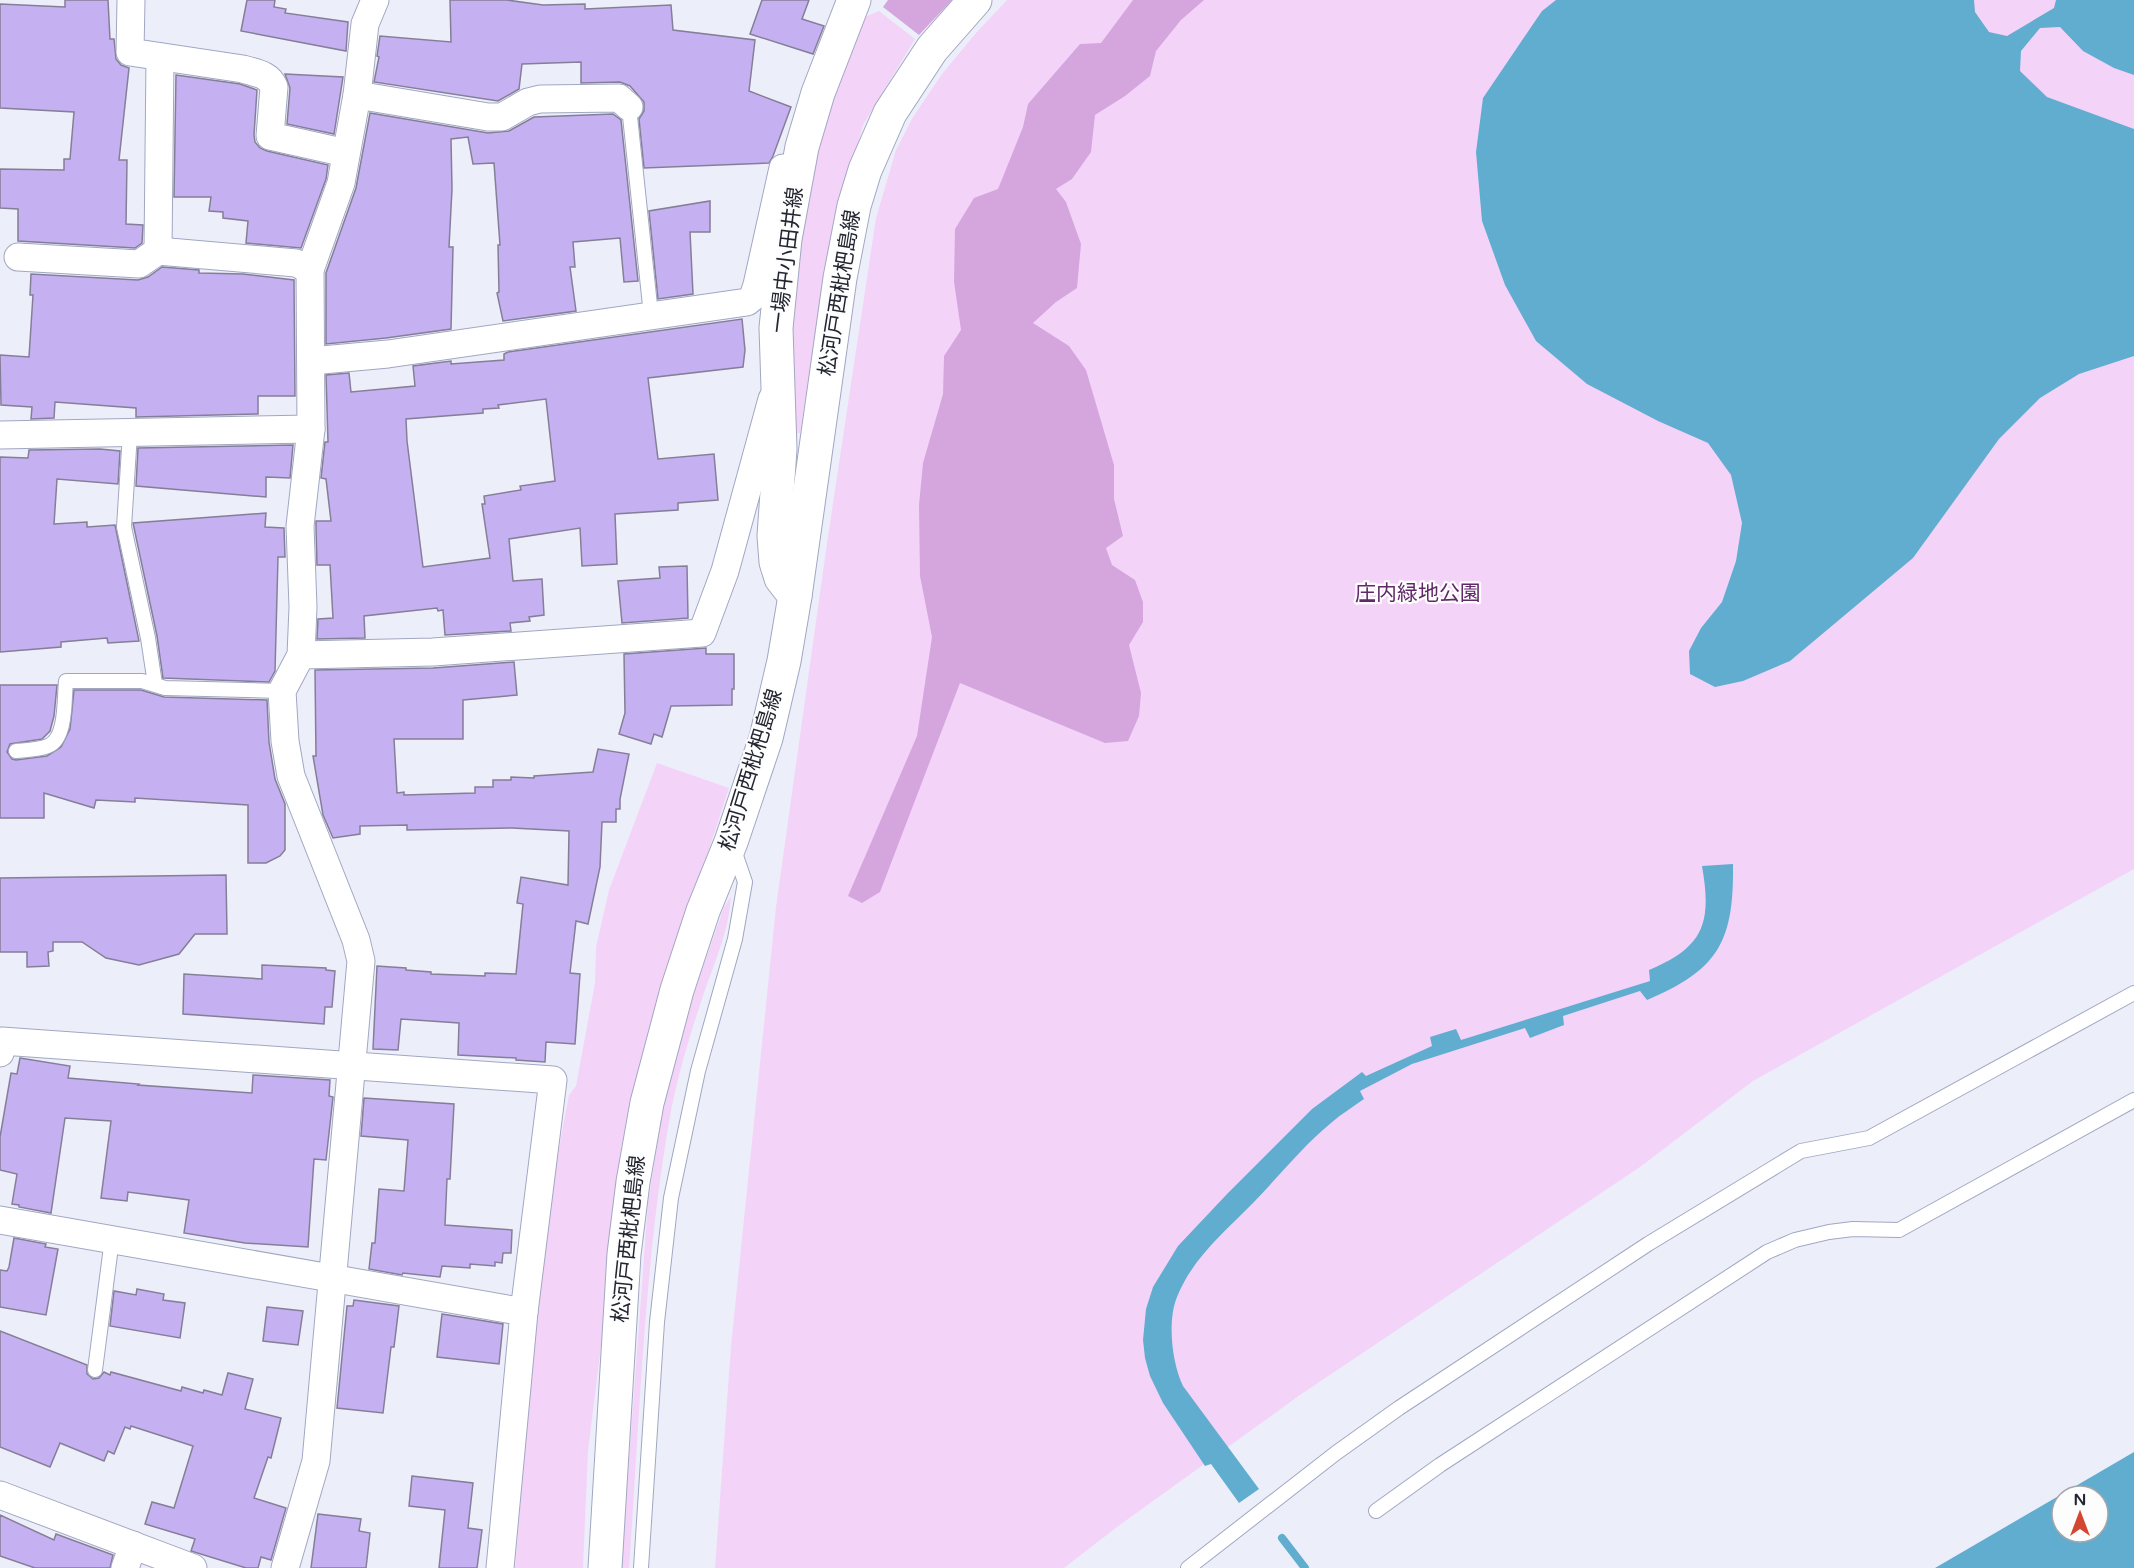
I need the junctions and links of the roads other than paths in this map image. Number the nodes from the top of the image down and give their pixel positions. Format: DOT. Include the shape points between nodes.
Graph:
graph roads {
  1 [pos="131,0"];
  2 [pos="375,0"];
  3 [pos="854,0"];
  4 [pos="975,0"];
  5 [pos="160,57"];
  6 [pos="357,95"];
  7 [pos="629,107"];
  8 [pos="802,147"];
  9 [pos="346,153"];
  10 [pos="158,251"];
  11 [pos="18,257"];
  12 [pos="310,270"];
  13 [pos="651,315"];
  14 [pos="310,361"];
  15 [pos="778,380"];
  16 [pos="311,429"];
  17 [pos="130,433"];
  18 [pos="0,435"];
  19 [pos="795,596"];
  20 [pos="301,655"];
  21 [pos="155,684"];
  22 [pos="282,691"];
  23 [pos="16,751"];
  24 [pos="731,842"];
  25 [pos="2134,993"];
  26 [pos="0,1053"];
  27 [pos="352,1066"];
  28 [pos="2134,1100"];
  29 [pos="0,1220"];
  30 [pos="112,1239"];
  31 [pos="333,1278"];
  32 [pos="524,1312"];
  33 [pos="95,1370"];
  34 [pos="0,1495"];
  35 [pos="1376,1511"];
  36 [pos="129,1557"];
  37 [pos="193,1568"];
  38 [pos="285,1568"];
  39 [pos="500,1568"];
  40 [pos="605,1568"];
  41 [pos="641,1568"];
  42 [pos="1188,1568"];
  1 -- 5 [label="street" via="129,52"];
  2 -- 6 [label="street" via="365,24"];
  3 -- 8 [label="main road, 一場中小田井線"];
  4 -- 19 [label="main road, 松河戸西枇杷島線" via="932,49 890,113 854,206 840,278"];
  5 -- 9 [label="street" via="262,74 274,87 270,136"];
  5 -- 10 [label="street"];
  6 -- 7 [label="street" via="488,117 502,117 540,99 619,98"];
  6 -- 9 [label="street"];
  7 -- 13 [label="lane"];
  8 -- 13 [label="street" via="792,148 787,154 753,297 747,302"];
  8 -- 15 [label="main road, 一場中小田井線" via="785,239 776,328"];
  9 -- 12 [label="street" via="341,183"];
  10 -- 11 [label="street" via="139,264"];
  10 -- 12 [label="street" via="296,263"];
  12 -- 14 [label="street"];
  13 -- 14 [label="street" via="388,354"];
  14 -- 16 [label="street"];
  15 -- 19 [label="main road, 一場中小田井線" via="776,562 781,578"];
  15 -- 20 [label="street" via="725,572 702,633 433,652"];
  16 -- 17 [label="street"];
  16 -- 20 [label="street" via="300,526"];
  17 -- 18 [label="street"];
  17 -- 21 [label="lane" via="124,527"];
  19 -- 24 [label="main road, 松河戸西枇杷島線" via="766,738"];
  20 -- 22 [label="street"];
  21 -- 22 [label="lane" via="165,688"];
  21 -- 23 [label="lane" via="66,681 62,731 57,740 50,746"];
  22 -- 27 [label="street" via="291,776 361,961"];
  24 -- 40 [label="main road, 松河戸西枇杷島線" via="677,990 647,1102 624,1254"];
  24 -- 41 [label="lane" via="745,882 735,939 698,1071 671,1198 657,1322"];
  25 -- 42 [label="lane" via="1869,1138 1801,1150 1648,1244 1399,1408"];
  26 -- 27 [label="street" via="2,1041"];
  27 -- 31 [label="street"];
  27 -- 32 [label="street" via="552,1080"];
  28 -- 35 [label="lane" via="1899,1230 1829,1232 1767,1252 1440,1465"];
  29 -- 30 [label="street"];
  30 -- 31 [label="street"];
  30 -- 33 [label="lane"];
  31 -- 32 [label="street"];
  31 -- 38 [label="street" via="316,1461"];
  32 -- 39 [label="street"];
  34 -- 36 [label="street"];
  36 -- 37 [label="street"];
}
